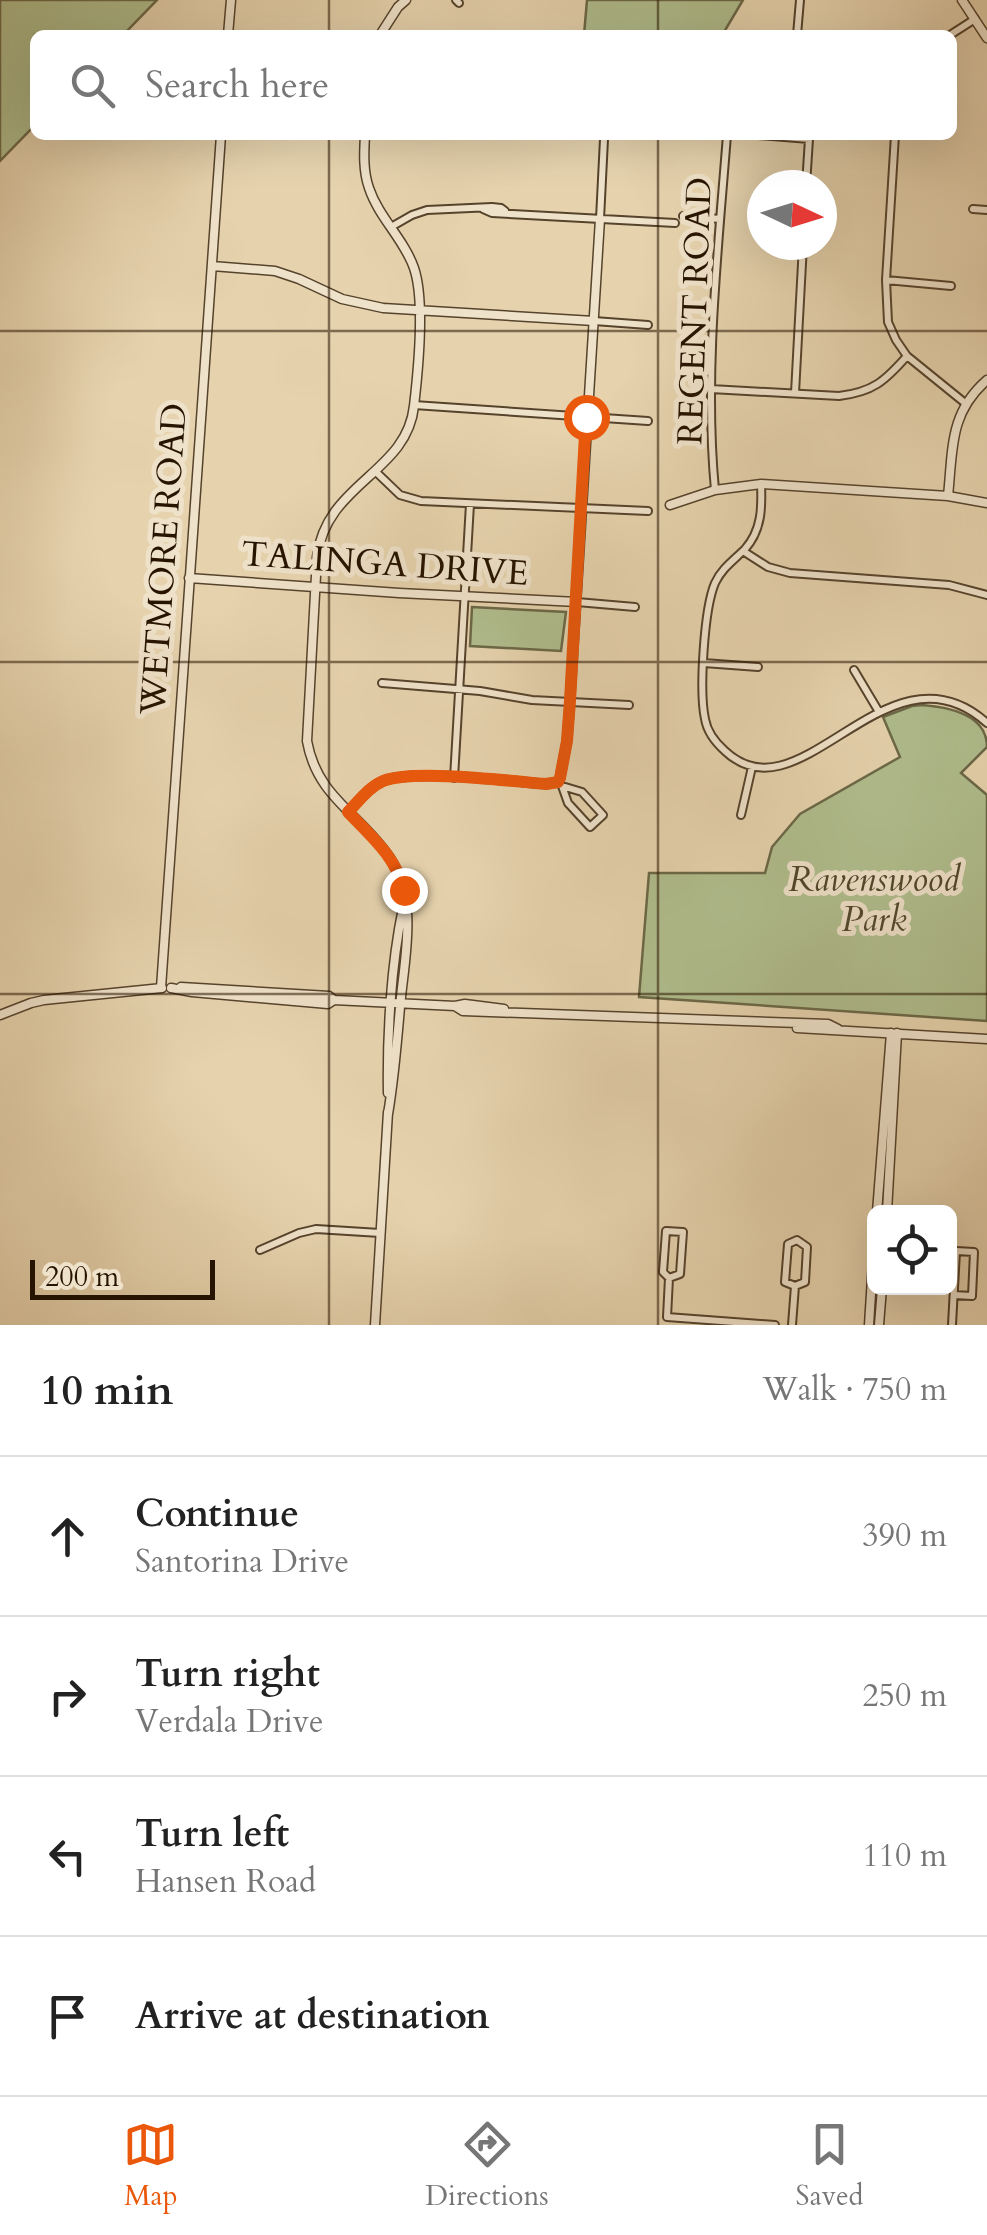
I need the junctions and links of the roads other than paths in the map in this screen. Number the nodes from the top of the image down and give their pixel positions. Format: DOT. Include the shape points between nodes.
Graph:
graph roads {
  1 [pos="231,0"];
  2 [pos="406,0"];
  3 [pos="800,0"];
  4 [pos="962,0"];
  5 [pos="975,19"];
  6 [pos="228,30"];
  7 [pos="383,30"];
  8 [pos="797,30"];
  9 [pos="957,31"];
  10 [pos="987,38"];
  11 [pos="221,140"];
  12 [pos="365,140"];
  13 [pos="604,140"];
  14 [pos="727,140"];
  15 [pos="808,140"];
  16 [pos="895,140"];
  17 [pos="807,170"];
  18 [pos="973,210"];
  19 [pos="987,210"];
  20 [pos="683,216"];
  21 [pos="600,218"];
  22 [pos="720,219"];
  23 [pos="674,223"];
  24 [pos="391,227"];
  25 [pos="802,260"];
  26 [pos="212,266"];
  27 [pos="886,280"];
  28 [pos="951,286"];
  29 [pos="419,311"];
  30 [pos="594,321"];
  31 [pos="648,325"];
  32 [pos="907,356"];
  33 [pos="987,380"];
  34 [pos="710,390"];
  35 [pos="794,393"];
  36 [pos="965,403"];
  37 [pos="414,405"];
  38 [pos="586,417"];
  39 [pos="648,421"];
  40 [pos="375,471"];
  41 [pos="761,484"];
  42 [pos="715,490"];
  43 [pos="948,496"];
  44 [pos="987,503"];
  45 [pos="470,504"];
  46 [pos="670,505"];
  47 [pos="583,508"];
  48 [pos="648,511"];
  49 [pos="743,551"];
  50 [pos="190,578"];
  51 [pos="316,587"];
  52 [pos="987,595"];
  53 [pos="465,597"];
  54 [pos="576,602"];
  55 [pos="635,606"];
  56 [pos="704,662"];
  57 [pos="758,666"];
  58 [pos="854,670"];
  59 [pos="382,683"];
  60 [pos="459,690"];
  61 [pos="570,701"];
  62 [pos="629,705"];
  63 [pos="878,712"];
  64 [pos="987,723"];
  65 [pos="752,767"];
  66 [pos="454,778"];
  67 [pos="560,784"];
  68 [pos="348,812"];
  69 [pos="741,815"];
  70 [pos="166,988"];
  71 [pos="396,1003"];
  72 [pos="0,1016"];
  73 [pos="894,1033"];
  74 [pos="987,1038"];
  75 [pos="878,1205"];
  76 [pos="887,1205"];
  77 [pos="380,1233"];
  78 [pos="260,1250"];
  79 [pos="669,1278"];
  80 [pos="795,1286"];
  81 [pos="871,1295"];
  82 [pos="881,1295"];
  83 [pos="954,1295"];
  84 [pos="748,1324"];
  85 [pos="374,1325"];
  86 [pos="775,1325"];
  87 [pos="792,1325"];
  88 [pos="869,1325"];
  89 [pos="879,1325"];
  90 [pos="952,1325"];
  1 -- 6 [label="street"];
  2 -- 7 [label="street"];
  3 -- 8 [label="street"];
  4 -- 5 [label="street"];
  5 -- 9 [label="street"];
  5 -- 10 [label="street"];
  11 -- 26 [label="street, WETMORE ROAD"];
  12 -- 24 [label="street" via="368,188"];
  13 -- 21 [label="street"];
  14 -- 22 [label="street, REGENT ROAD"];
  15 -- 17 [label="street"];
  16 -- 27 [label="street"];
  18 -- 19 [label="street"];
  20 -- 22 [label="street"];
  21 -- 23 [label="street"];
  21 -- 24 [label="street" via="501,208 427,210"];
  21 -- 30 [label="street"];
  22 -- 34 [label="street, REGENT ROAD"];
  24 -- 29 [label="street" via="414,268"];
  25 -- 35 [label="street"];
  26 -- 29 [label="street" via="274,271 359,304"];
  26 -- 50 [label="street, WETMORE ROAD"];
  27 -- 28 [label="street"];
  27 -- 32 [label="street" via="888,322"];
  29 -- 30 [label="street"];
  29 -- 37 [label="street"];
  30 -- 31 [label="street"];
  30 -- 38 [label="street"];
  32 -- 35 [label="street" via="874,388 858,394"];
  32 -- 36 [label="street"];
  33 -- 36 [label="street"];
  34 -- 35 [label="street"];
  34 -- 42 [label="street, REGENT ROAD"];
  36 -- 43 [label="street"];
  37 -- 38 [label="street"];
  37 -- 40 [label="street" via="402,440"];
  38 -- 39 [label="street"];
  38 -- 47 [label="street"];
  40 -- 45 [label="street" via="406,498"];
  40 -- 51 [label="street" via="324,528"];
  41 -- 42 [label="street"];
  41 -- 43 [label="street"];
  41 -- 49 [label="street" via="760,520"];
  42 -- 46 [label="street"];
  43 -- 44 [label="street"];
  45 -- 47 [label="street"];
  45 -- 53 [label="street"];
  47 -- 48 [label="street"];
  47 -- 54 [label="street"];
  49 -- 52 [label="street" via="790,573 949,585"];
  49 -- 56 [label="street" via="710,596"];
  50 -- 51 [label="street, TALINGA DRIVE"];
  50 -- 70 [label="street, WETMORE ROAD"];
  51 -- 53 [label="street, TALINGA DRIVE"];
  51 -- 68 [label="street" via="307,741 322,782"];
  53 -- 54 [label="street, TALINGA DRIVE"];
  53 -- 60 [label="street"];
  54 -- 55 [label="street"];
  54 -- 61 [label="street"];
  56 -- 57 [label="street"];
  56 -- 65 [label="street" via="705,723 726,753"];
  58 -- 63 [label="street"];
  59 -- 60 [label="street"];
  60 -- 61 [label="street"];
  60 -- 66 [label="street"];
  61 -- 62 [label="street"];
  61 -- 67 [label="street"];
  63 -- 64 [label="street" via="900,702 941,699"];
  63 -- 65 [label="street" via="790,764"];
  65 -- 69 [label="street"];
  66 -- 67 [label="street"];
  66 -- 68 [label="street" via="390,779"];
  67 -- 67 [label="street" via="582,792 603,815 590,827"];
  68 -- 71 [label="street" via="402,880 407,933"];
  70 -- 71 [label="street" via="328,1004"];
  70 -- 72 [label="street" via="44,1000"];
  71 -- 73 [label="street"];
  71 -- 77 [label="street"];
  73 -- 74 [label="street"];
  73 -- 75 [label="street"];
  73 -- 76 [label="street"];
  77 -- 78 [label="street" via="316,1229"];
  77 -- 85 [label="street"];
  79 -- 79 [label="street" via="680,1274 683,1232 666,1231 663,1272"];
  79 -- 84 [label="street" via="667,1317"];
  80 -- 80 [label="street" via="804,1282 807,1247 797,1240 788,1244 785,1282"];
  80 -- 87 [label="street"];
  81 -- 88 [label="street"];
  82 -- 89 [label="street"];
  83 -- 83 [label="street" via="972,1296 974,1252 956,1251"];
  83 -- 90 [label="street"];
  84 -- 86 [label="street"];
}
